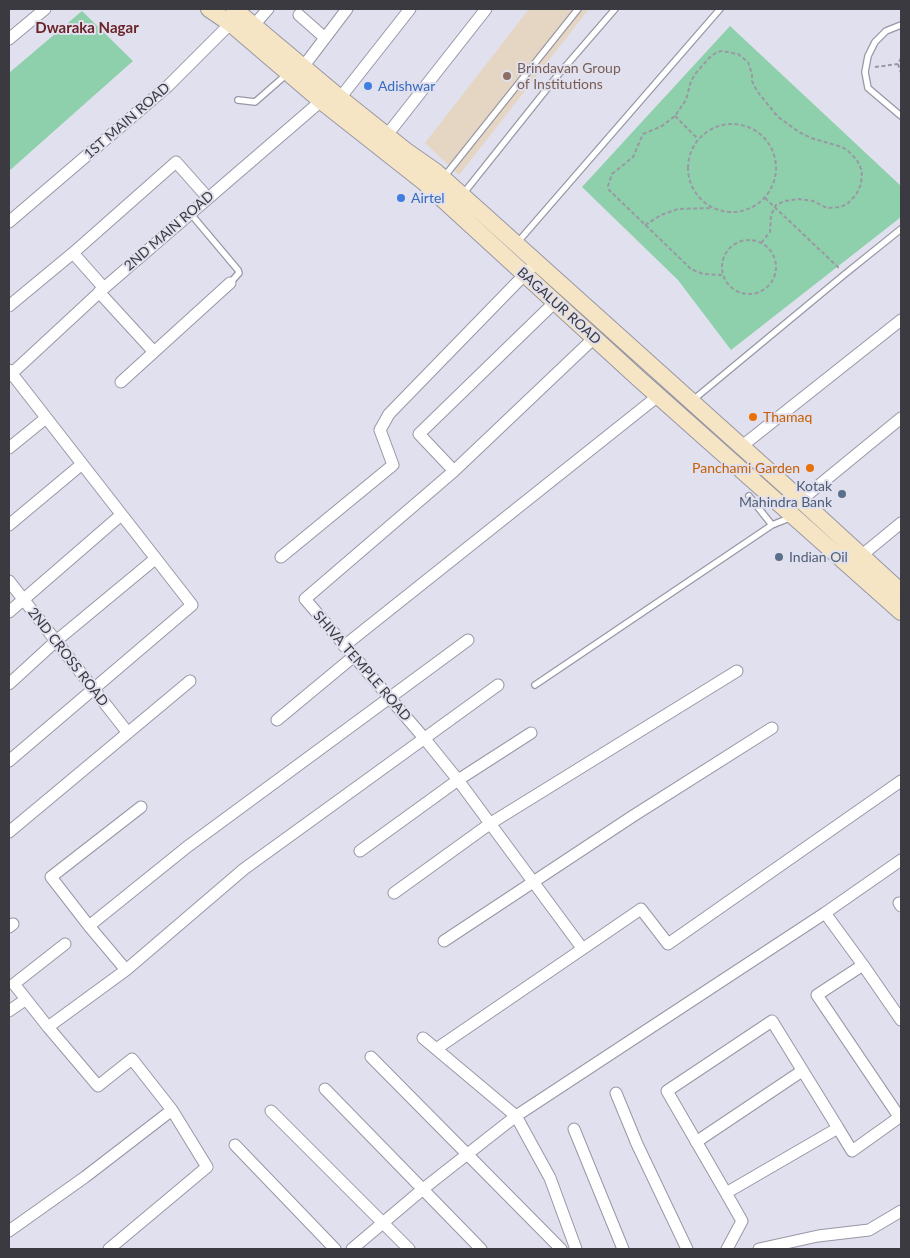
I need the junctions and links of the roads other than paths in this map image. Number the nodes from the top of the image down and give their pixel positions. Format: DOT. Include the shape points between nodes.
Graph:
graph roads {
  1 [pos="45,9"];
  2 [pos="209,9"];
  3 [pos="268,9"];
  4 [pos="347,9"];
  5 [pos="410,9"];
  6 [pos="486,9"];
  7 [pos="578,9"];
  8 [pos="615,9"];
  9 [pos="720,9"];
  10 [pos="235,15"];
  11 [pos="299,15"];
  12 [pos="254,25"];
  13 [pos="901,25"];
  14 [pos="325,38"];
  15 [pos="9,39"];
  16 [pos="296,70"];
  17 [pos="323,93"];
  18 [pos="340,98"];
  19 [pos="238,100"];
  20 [pos="901,116"];
  21 [pos="387,135"];
  22 [pos="438,184"];
  23 [pos="462,195"];
  24 [pos="208,198"];
  25 [pos="190,213"];
  26 [pos="9,222"];
  27 [pos="901,229"];
  28 [pos="516,244"];
  29 [pos="73,253"];
  30 [pos="536,262"];
  31 [pos="525,274"];
  32 [pos="230,282"];
  33 [pos="102,290"];
  34 [pos="555,302"];
  35 [pos="9,306"];
  36 [pos="901,320"];
  37 [pos="594,338"];
  38 [pos="154,352"];
  39 [pos="10,373"];
  40 [pos="121,382"];
  41 [pos="658,396"];
  42 [pos="692,402"];
  43 [pos="679,414"];
  44 [pos="46,418"];
  45 [pos="901,418"];
  46 [pos="742,446"];
  47 [pos="9,448"];
  48 [pos="82,464"];
  49 [pos="454,471"];
  50 [pos="749,496"];
  51 [pos="801,500"];
  52 [pos="121,514"];
  53 [pos="794,517"];
  54 [pos="901,523"];
  55 [pos="9,525"];
  56 [pos="772,525"];
  57 [pos="281,557"];
  58 [pos="155,559"];
  59 [pos="855,561"];
  60 [pos="9,581"];
  61 [pos="901,592"];
  62 [pos="24,600"];
  63 [pos="9,612"];
  64 [pos="901,612"];
  65 [pos="468,640"];
  66 [pos="56,642"];
  67 [pos="344,646"];
  68 [pos="353,657"];
  69 [pos="737,671"];
  70 [pos="190,681"];
  71 [pos="9,684"];
  72 [pos="498,685"];
  73 [pos="535,685"];
  74 [pos="93,689"];
  75 [pos="388,698"];
  76 [pos="277,720"];
  77 [pos="772,728"];
  78 [pos="128,733"];
  79 [pos="531,733"];
  80 [pos="424,738"];
  81 [pos="9,761"];
  82 [pos="458,780"];
  83 [pos="901,781"];
  84 [pos="141,808"];
  85 [pos="491,824"];
  86 [pos="9,832"];
  87 [pos="360,852"];
  88 [pos="901,860"];
  89 [pos="534,882"];
  90 [pos="394,893"];
  91 [pos="825,913"];
  92 [pos="89,926"];
  93 [pos="444,941"];
  94 [pos="65,944"];
  95 [pos="582,948"];
  96 [pos="863,965"];
  97 [pos="126,970"];
  98 [pos="11,980"];
  99 [pos="25,1000"];
  100 [pos="9,1011"];
  101 [pos="901,1020"];
  102 [pos="48,1027"];
  103 [pos="423,1038"];
  104 [pos="436,1049"];
  105 [pos="372,1057"];
  106 [pos="802,1071"];
  107 [pos="325,1089"];
  108 [pos="616,1093"];
  109 [pos="172,1110"];
  110 [pos="271,1110"];
  111 [pos="516,1116"];
  112 [pos="900,1117"];
  113 [pos="838,1128"];
  114 [pos="574,1130"];
  115 [pos="696,1142"];
  116 [pos="235,1145"];
  117 [pos="469,1154"];
  118 [pos="423,1190"];
  119 [pos="726,1193"];
  120 [pos="901,1211"];
  121 [pos="383,1223"];
  122 [pos="9,1231"];
  123 [pos="109,1249"];
  124 [pos="335,1249"];
  125 [pos="352,1249"];
  126 [pos="409,1249"];
  127 [pos="481,1249"];
  128 [pos="561,1249"];
  129 [pos="576,1249"];
  130 [pos="623,1249"];
  131 [pos="687,1249"];
  132 [pos="727,1249"];
  133 [pos="759,1249"];
  1 -- 15 [label="street"];
  2 -- 10 [label="main road, BAGALUR ROAD"];
  3 -- 12 [label="street"];
  4 -- 14 [label="street"];
  5 -- 18 [label="street"];
  6 -- 21 [label="street"];
  7 -- 22 [label="lane"];
  8 -- 23 [label="lane"];
  9 -- 28 [label="lane"];
  10 -- 12 [label="main road, BAGALUR ROAD"];
  10 -- 16 [label="main road, BAGALUR ROAD"];
  10 -- 26 [label="street, 1ST MAIN ROAD" via="168,86"];
  11 -- 14 [label="street"];
  12 -- 16 [label="main road, BAGALUR ROAD"];
  13 -- 20 [label="lane" via="886,31 875,42 866,68 868,88"];
  14 -- 16 [label="street"];
  16 -- 17 [label="main road, BAGALUR ROAD"];
  16 -- 19 [label="lane" via="255,102"];
  17 -- 18 [label="main road, BAGALUR ROAD"];
  17 -- 22 [label="main road, BAGALUR ROAD"];
  17 -- 24 [label="street, 2ND MAIN ROAD"];
  18 -- 21 [label="main road, BAGALUR ROAD"];
  21 -- 22 [label="main road, BAGALUR ROAD"];
  22 -- 23 [label="main road, BAGALUR ROAD"];
  22 -- 31 [label="main road, BAGALUR ROAD"];
  23 -- 28 [label="main road, BAGALUR ROAD"];
  24 -- 25 [label="street, 2ND MAIN ROAD"];
  24 -- 29 [label="street" via="176,162"];
  25 -- 32 [label="lane" via="238,270 239,274"];
  25 -- 33 [label="street, 2ND MAIN ROAD"];
  27 -- 42 [label="lane"];
  28 -- 30 [label="main road, BAGALUR ROAD"];
  29 -- 33 [label="street"];
  29 -- 35 [label="street"];
  30 -- 31 [label="street"];
  30 -- 42 [label="main road, BAGALUR ROAD"];
  31 -- 34 [label="main road, BAGALUR ROAD"];
  31 -- 57 [label="street" via="389,414 380,430 393,465"];
  32 -- 38 [label="street"];
  33 -- 38 [label="street"];
  33 -- 39 [label="street, 2ND MAIN ROAD"];
  34 -- 37 [label="main road, BAGALUR ROAD"];
  34 -- 49 [label="street" via="419,434"];
  36 -- 46 [label="street"];
  37 -- 41 [label="main road, BAGALUR ROAD"];
  37 -- 49 [label="street, SHIVA TEMPLE ROAD"];
  38 -- 40 [label="street"];
  39 -- 44 [label="street"];
  41 -- 43 [label="main road, BAGALUR ROAD"];
  41 -- 67 [label="street"];
  42 -- 43 [label="lane"];
  42 -- 46 [label="main road, BAGALUR ROAD"];
  43 -- 53 [label="main road, BAGALUR ROAD"];
  44 -- 47 [label="street"];
  44 -- 48 [label="street"];
  45 -- 51 [label="street"];
  46 -- 51 [label="main road, BAGALUR ROAD"];
  48 -- 52 [label="street"];
  48 -- 55 [label="street"];
  49 -- 67 [label="street, SHIVA TEMPLE ROAD" via="305,600"];
  50 -- 56 [label="lane"];
  51 -- 59 [label="main road, BAGALUR ROAD"];
  52 -- 58 [label="street"];
  52 -- 62 [label="street"];
  53 -- 56 [label="lane"];
  53 -- 59 [label="main road, BAGALUR ROAD"];
  54 -- 59 [label="street"];
  56 -- 73 [label="lane"];
  58 -- 66 [label="street"];
  58 -- 74 [label="street" via="192,605"];
  59 -- 61 [label="main road, BAGALUR ROAD"];
  59 -- 64 [label="main road, BAGALUR ROAD"];
  60 -- 62 [label="street, 2ND CROSS ROAD"];
  62 -- 63 [label="street"];
  62 -- 66 [label="street, 2ND CROSS ROAD"];
  65 -- 75 [label="street"];
  66 -- 71 [label="street"];
  66 -- 74 [label="street, 2ND CROSS ROAD"];
  67 -- 68 [label="street, SHIVA TEMPLE ROAD"];
  68 -- 75 [label="street, SHIVA TEMPLE ROAD"];
  68 -- 76 [label="street"];
  69 -- 85 [label="street"];
  70 -- 78 [label="street"];
  72 -- 80 [label="street"];
  74 -- 78 [label="street, 2ND CROSS ROAD"];
  74 -- 81 [label="street"];
  75 -- 80 [label="street, SHIVA TEMPLE ROAD"];
  75 -- 92 [label="street" via="187,847"];
  77 -- 89 [label="street"];
  78 -- 86 [label="street"];
  79 -- 82 [label="street"];
  80 -- 82 [label="street, SHIVA TEMPLE ROAD"];
  80 -- 97 [label="street" via="244,869"];
  82 -- 85 [label="street, SHIVA TEMPLE ROAD"];
  82 -- 87 [label="street"];
  83 -- 95 [label="street" via="668,944 640,909"];
  84 -- 92 [label="street" via="51,877"];
  85 -- 89 [label="street, SHIVA TEMPLE ROAD"];
  85 -- 90 [label="street"];
  88 -- 91 [label="street"];
  89 -- 93 [label="street"];
  89 -- 95 [label="street, SHIVA TEMPLE ROAD"];
  91 -- 96 [label="street"];
  91 -- 111 [label="street"];
  92 -- 97 [label="street"];
  94 -- 98 [label="street"];
  95 -- 104 [label="street"];
  96 -- 101 [label="street"];
  96 -- 112 [label="street" via="817,995"];
  97 -- 102 [label="street"];
  98 -- 99 [label="street"];
  99 -- 100 [label="street"];
  99 -- 102 [label="street"];
  102 -- 109 [label="street" via="98,1086 132,1059"];
  103 -- 104 [label="street"];
  104 -- 111 [label="street"];
  105 -- 117 [label="street"];
  106 -- 113 [label="street"];
  106 -- 115 [label="street"];
  106 -- 115 [label="street" via="772,1021 667,1091"];
  107 -- 118 [label="street"];
  108 -- 131 [label="street"];
  109 -- 122 [label="street"];
  109 -- 123 [label="street" via="207,1167"];
  110 -- 121 [label="street"];
  111 -- 117 [label="street"];
  111 -- 129 [label="street" via="550,1178"];
  112 -- 113 [label="street" via="852,1150"];
  113 -- 119 [label="street"];
  114 -- 130 [label="street"];
  115 -- 119 [label="street"];
  116 -- 124 [label="street"];
  117 -- 118 [label="street"];
  117 -- 128 [label="street"];
  118 -- 121 [label="street"];
  118 -- 127 [label="street"];
  119 -- 132 [label="street" via="742,1221"];
  120 -- 133 [label="street" via="869,1230 818,1236"];
  121 -- 125 [label="street"];
  121 -- 126 [label="street"];
}
